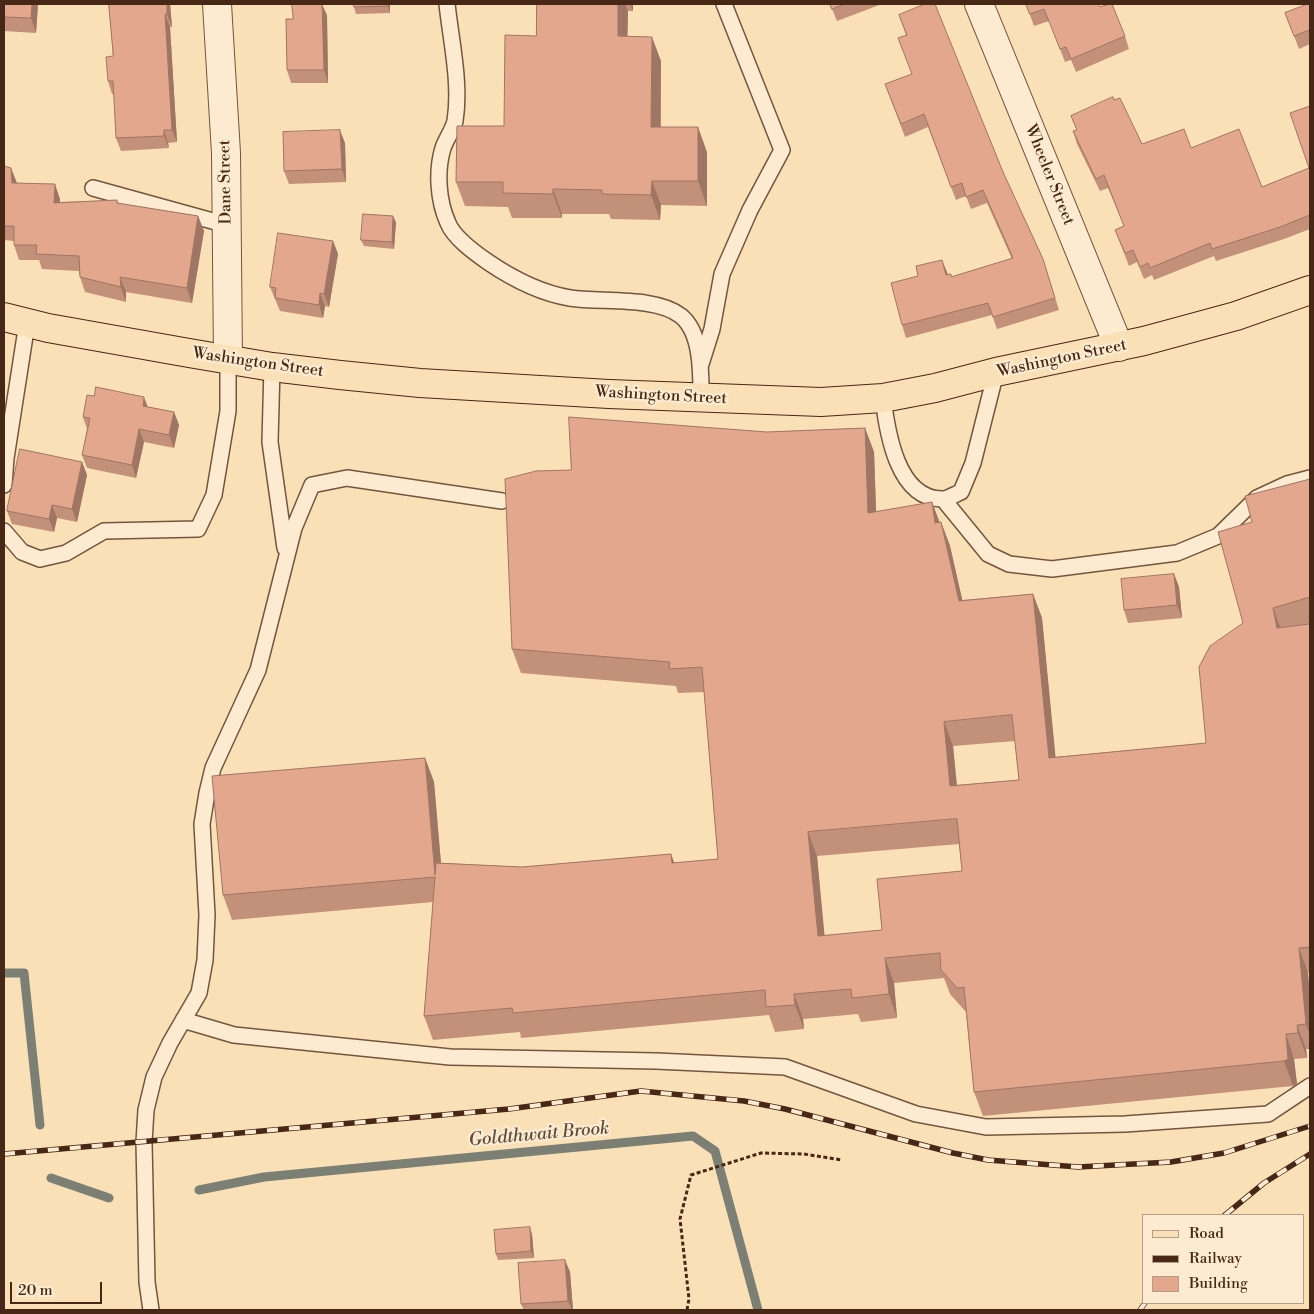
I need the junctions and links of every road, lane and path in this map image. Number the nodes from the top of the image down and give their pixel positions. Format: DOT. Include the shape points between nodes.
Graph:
graph roads {
  1 [pos="217,4"];
  2 [pos="447,4"];
  3 [pos="724,4"];
  4 [pos="979,4"];
  5 [pos="93,188"];
  6 [pos="227,225"];
  7 [pos="1310,290"];
  8 [pos="16,320"];
  9 [pos="1119,346"];
  10 [pos="228,360"];
  11 [pos="701,364"];
  12 [pos="272,368"];
  13 [pos="996,372"];
  14 [pos="701,398"];
  15 [pos="883,398"];
  16 [pos="1310,478"];
  17 [pos="4,485"];
  18 [pos="943,500"];
  19 [pos="502,501"];
  20 [pos="4,531"];
  21 [pos="286,557"];
  22 [pos="183,1020"];
  23 [pos="1310,1086"];
  24 [pos="842,1160"];
  25 [pos="151,1310"];
  26 [pos="687,1310"];
  1 -- 6 [label="street, Dane Street"];
  2 -- 11 [label="lane" via="455,121 443,150 439,181 448,225 479,256 499,270 547,293 651,304 681,316 692,330"];
  3 -- 11 [label="lane" via="782,150 750,210 722,274 712,329"];
  4 -- 9 [label="street, Wheeler Street"];
  5 -- 6 [label="lane"];
  6 -- 10 [label="street, Dane Street"];
  7 -- 9 [label="main road, Washington Street" via="1236,316"];
  8 -- 10 [label="main road, Washington Street"];
  8 -- 17 [label="lane"];
  9 -- 13 [label="main road, Washington Street"];
  10 -- 12 [label="main road, Washington Street"];
  10 -- 20 [label="lane" via="228,411 214,495 198,529 104,531 66,553 40,559 22,552"];
  11 -- 14 [label="lane"];
  12 -- 14 [label="main road, Washington Street" via="420,383"];
  12 -- 21 [label="lane" via="270,442"];
  13 -- 15 [label="main road, Washington Street"];
  13 -- 18 [label="lane" via="973,463 961,492"];
  14 -- 15 [label="main road, Washington Street" via="821,402"];
  15 -- 18 [label="lane" via="888,438 899,468 920,494"];
  16 -- 18 [label="lane" via="1256,498 1218,536 1177,553 1052,569 1009,564 988,554"];
  19 -- 21 [label="lane" via="347,478 312,485"];
  21 -- 22 [label="lane" via="258,670 213,768 207,792 202,824 207,915 205,960 199,993"];
  22 -- 23 [label="lane" via="234,1035 450,1057 785,1067 916,1114 986,1127 1125,1124 1268,1114"];
  22 -- 25 [label="lane" via="154,1077 146,1110 147,1282"];
  24 -- 26 [label="path" via="804,1154 761,1154 691,1175 680,1219 689,1299"];
}
